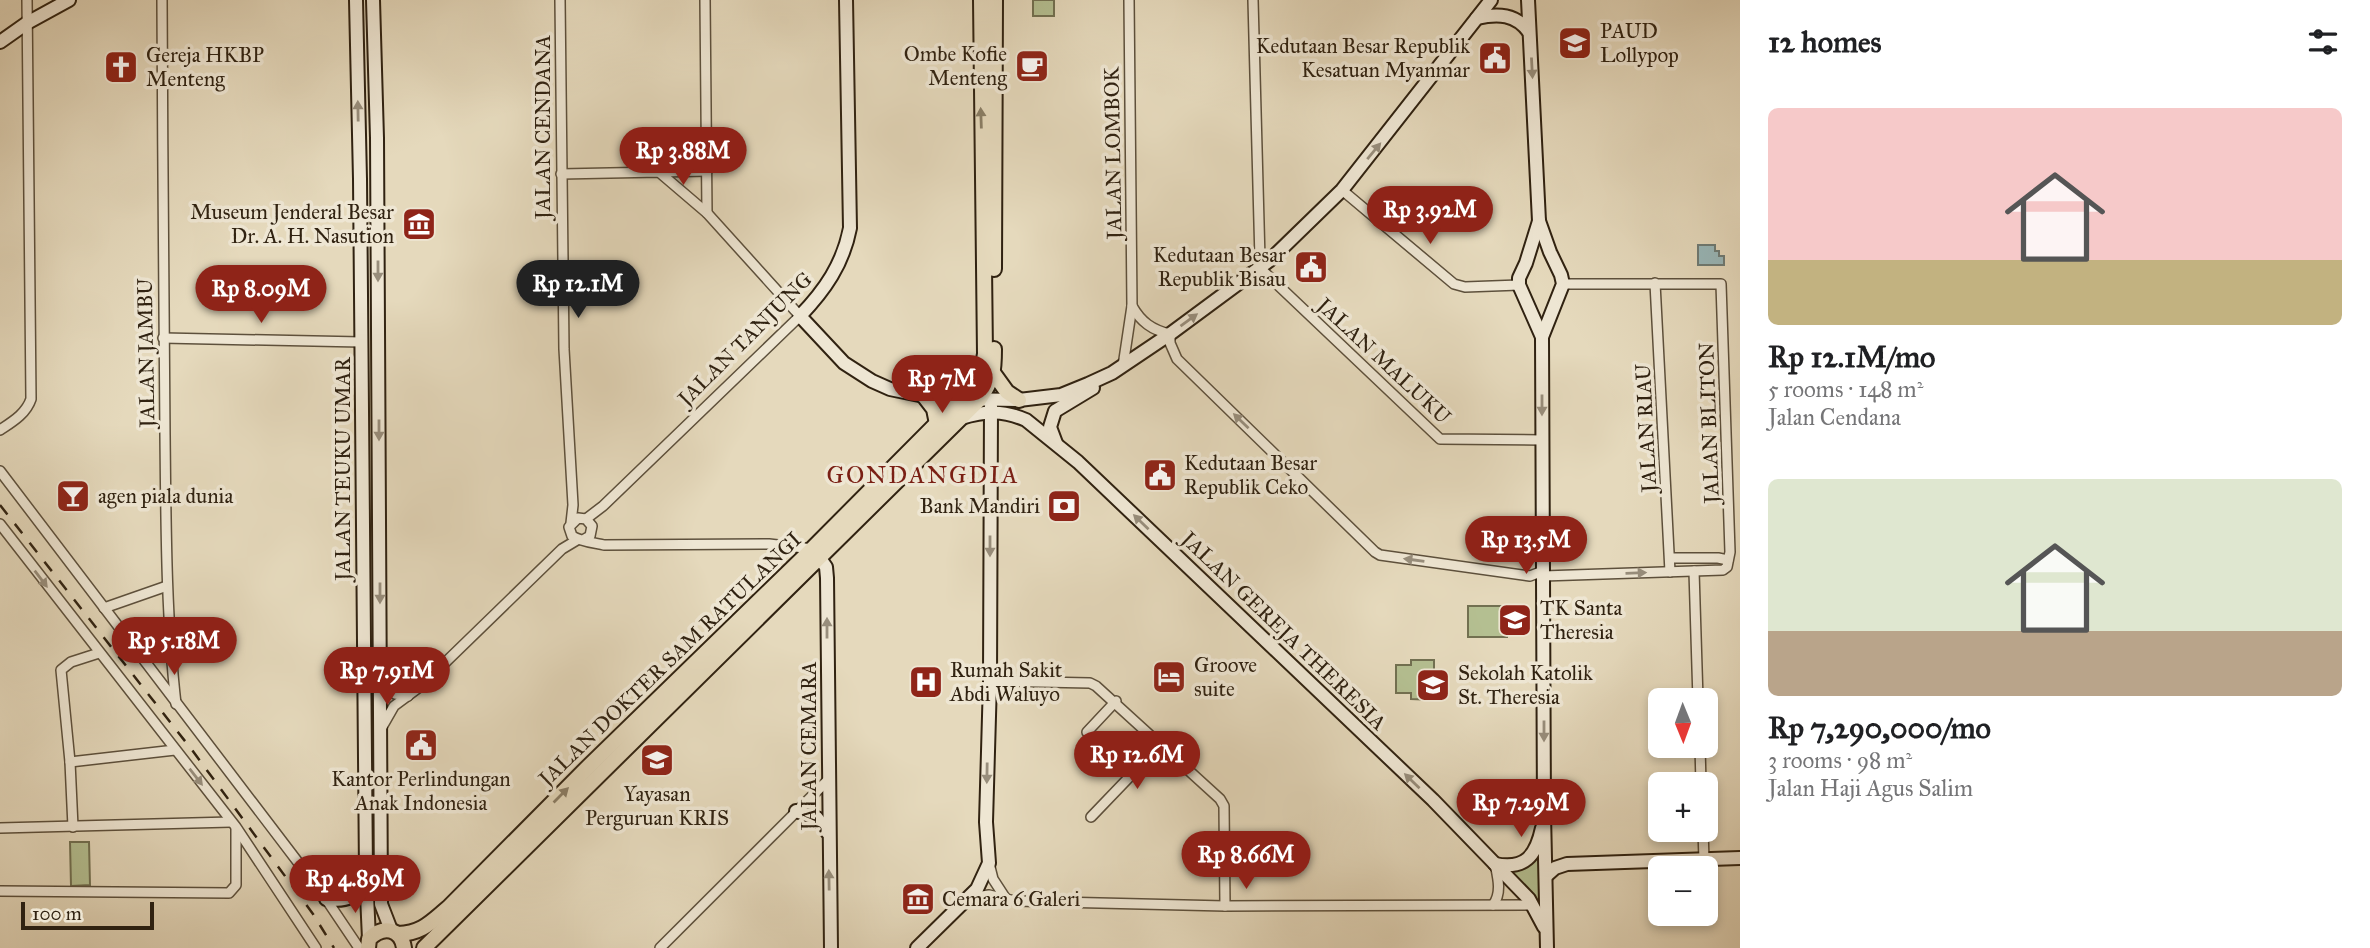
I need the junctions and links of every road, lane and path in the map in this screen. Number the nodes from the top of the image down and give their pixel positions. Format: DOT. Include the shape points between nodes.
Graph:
graph roads {
  1 [pos="27,0"];
  2 [pos="69,0"];
  3 [pos="162,0"];
  4 [pos="356,0"];
  5 [pos="373,0"];
  6 [pos="559,0"];
  7 [pos="705,0"];
  8 [pos="846,0"];
  9 [pos="981,0"];
  10 [pos="995,0"];
  11 [pos="1129,0"];
  12 [pos="1253,0"];
  13 [pos="1491,0"];
  14 [pos="1528,0"];
  15 [pos="1477,18"];
  16 [pos="27,23"];
  17 [pos="1530,33"];
  18 [pos="0,42"];
  19 [pos="707,171"];
  20 [pos="659,172"];
  21 [pos="561,174"];
  22 [pos="377,178"];
  23 [pos="360,179"];
  24 [pos="1342,190"];
  25 [pos="707,213"];
  26 [pos="1539,221"];
  27 [pos="1258,240"];
  28 [pos="1275,255"];
  29 [pos="1259,269"];
  30 [pos="1563,284"];
  31 [pos="1655,284"];
  32 [pos="1519,285"];
  33 [pos="1132,306"];
  34 [pos="800,316"];
  35 [pos="1170,334"];
  36 [pos="1542,337"];
  37 [pos="163,338"];
  38 [pos="362,342"];
  39 [pos="362,362"];
  40 [pos="378,362"];
  41 [pos="1118,369"];
  42 [pos="992,378"];
  43 [pos="924,396"];
  44 [pos="962,400"];
  45 [pos="1019,400"];
  46 [pos="987,404"];
  47 [pos="1018,417"];
  48 [pos="937,424"];
  49 [pos="991,428"];
  50 [pos="0,430"];
  51 [pos="1542,440"];
  52 [pos="1056,443"];
  53 [pos="0,471"];
  54 [pos="573,505"];
  55 [pos="588,523"];
  56 [pos="0,524"];
  57 [pos="363,525"];
  58 [pos="380,525"];
  59 [pos="575,534"];
  60 [pos="607,545"];
  61 [pos="816,553"];
  62 [pos="1670,558"];
  63 [pos="1728,560"];
  64 [pos="1694,571"];
  65 [pos="1670,572"];
  66 [pos="1543,573"];
  67 [pos="167,586"];
  68 [pos="104,608"];
  69 [pos="99,653"];
  70 [pos="990,681"];
  71 [pos="364,684"];
  72 [pos="380,685"];
  73 [pos="1698,688"];
  74 [pos="408,696"];
  75 [pos="1116,701"];
  76 [pos="176,704"];
  77 [pos="1087,732"];
  78 [pos="379,735"];
  79 [pos="1161,744"];
  80 [pos="175,750"];
  81 [pos="70,762"];
  82 [pos="828,780"];
  83 [pos="796,811"];
  84 [pos="1544,814"];
  85 [pos="1091,817"];
  86 [pos="234,825"];
  87 [pos="73,827"];
  88 [pos="0,828"];
  89 [pos="828,833"];
  90 [pos="517,848"];
  91 [pos="1546,850"];
  92 [pos="1740,858"];
  93 [pos="1718,859"];
  94 [pos="1648,862"];
  95 [pos="989,863"];
  96 [pos="1495,864"];
  97 [pos="1567,864"];
  98 [pos="366,873"];
  99 [pos="1546,876"];
  100 [pos="0,891"];
  101 [pos="326,899"];
  102 [pos="965,899"];
  103 [pos="1006,899"];
  104 [pos="1493,905"];
  105 [pos="1533,905"];
  106 [pos="1225,906"];
  107 [pos="395,932"];
  108 [pos="1547,934"];
  109 [pos="366,945"];
  110 [pos="316,948"];
  111 [pos="404,948"];
  112 [pos="424,948"];
  113 [pos="660,948"];
  114 [pos="831,948"];
  115 [pos="917,948"];
  116 [pos="1547,948"];
  1 -- 16 [label="street"];
  2 -- 16 [label="street"];
  3 -- 37 [label="street, JALAN JAMBU"];
  23 -- 4 [label="street, JALAN TEUKU UMAR, one-way"];
  5 -- 22 [label="street, JALAN TEUKU UMAR"];
  6 -- 21 [label="street, JALAN CENDANA"];
  7 -- 19 [label="street"];
  8 -- 34 [label="street, JALAN TANJUNG" via="850,228 838,268"];
  44 -- 9 [label="main road, JALAN DOKTER SAM RATULANGI, one-way" via="981,376 985,354"];
  10 -- 42 [label="main road"];
  11 -- 33 [label="street, JALAN LOMBOK"];
  12 -- 27 [label="street"];
  13 -- 15 [label="street"];
  14 -- 17 [label="street"];
  15 -- 17 [label="street" via="1508,16 1523,23"];
  24 -- 15 [label="street, one-way"];
  16 -- 18 [label="street"];
  16 -- 50 [label="street" via="31,399 21,415"];
  17 -- 26 [label="street, one-way"];
  19 -- 20 [label="street"];
  19 -- 25 [label="street"];
  20 -- 21 [label="street"];
  20 -- 25 [label="street"];
  21 -- 54 [label="street, JALAN CENDANA"];
  22 -- 23 [label="street"];
  22 -- 40 [label="street, JALAN TEUKU UMAR, one-way"];
  23 -- 38 [label="street, JALAN TEUKU UMAR"];
  24 -- 28 [label="street"];
  24 -- 32 [label="street" via="1454,284"];
  25 -- 34 [label="street"];
  26 -- 30 [label="street"];
  26 -- 32 [label="street"];
  27 -- 28 [label="street"];
  27 -- 29 [label="street"];
  28 -- 29 [label="street"];
  35 -- 29 [label="street, one-way"];
  29 -- 51 [label="street, JALAN MALUKU" via="1440,439"];
  30 -- 31 [label="street"];
  30 -- 36 [label="street"];
  31 -- 62 [label="street, JALAN RIAU"];
  31 -- 63 [label="street, JALAN BLITON" via="1721,284 1731,537"];
  32 -- 36 [label="street"];
  33 -- 35 [label="street" via="1143,322"];
  33 -- 41 [label="street, JALAN LOMBOK"];
  34 -- 43 [label="street" via="844,363 890,389"];
  34 -- 55 [label="street, JALAN TANJUNG"];
  35 -- 41 [label="street"];
  66 -- 35 [label="street, one-way" via="1530,576 1375,552 1177,359"];
  36 -- 51 [label="street, one-way"];
  37 -- 38 [label="street"];
  37 -- 67 [label="street, JALAN JAMBU"];
  38 -- 39 [label="street, JALAN TEUKU UMAR"];
  39 -- 40 [label="street"];
  39 -- 57 [label="street, JALAN TEUKU UMAR"];
  40 -- 58 [label="street, JALAN TEUKU UMAR, one-way"];
  41 -- 45 [label="street" via="1061,395"];
  41 -- 52 [label="street" via="1055,411 1050,427"];
  42 -- 45 [label="main road"];
  42 -- 46 [label="main road, JALAN DOKTER SAM RATULANGI"];
  43 -- 44 [label="street"];
  43 -- 48 [label="main road" via="934,409"];
  44 -- 46 [label="street"];
  44 -- 48 [label="main road, JALAN DOKTER SAM RATULANGI"];
  45 -- 46 [label="street"];
  46 -- 47 [label="street, JALAN GEREJA THERESIA"];
  46 -- 49 [label="street"];
  46 -- 61 [label="main road, JALAN DOKTER SAM RATULANGI" via="960,419"];
  47 -- 49 [label="street" via="1003,419"];
  47 -- 52 [label="street, JALAN GEREJA THERESIA"];
  48 -- 61 [label="main road, JALAN DOKTER SAM RATULANGI"];
  49 -- 70 [label="street, one-way"];
  51 -- 66 [label="street"];
  96 -- 52 [label="street, JALAN GEREJA THERESIA, one-way"];
  53 -- 68 [label="street"];
  54 -- 55 [label="street, JALAN CENDANA"];
  54 -- 59 [label="street, JALAN CENDANA"];
  55 -- 59 [label="street" via="587,538"];
  55 -- 59 [label="street" via="575,519"];
  55 -- 60 [label="street, JALAN CENDANA"];
  56 -- 69 [label="street, one-way"];
  57 -- 58 [label="street"];
  57 -- 71 [label="street, JALAN TEUKU UMAR"];
  58 -- 72 [label="street, JALAN TEUKU UMAR, one-way"];
  59 -- 60 [label="street"];
  59 -- 74 [label="street"];
  60 -- 61 [label="street" via="769,544"];
  82 -- 61 [label="street, JALAN CEMARA, one-way" via="827,578 826,567"];
  61 -- 90 [label="main road, JALAN DOKTER SAM RATULANGI"];
  62 -- 63 [label="street"];
  62 -- 65 [label="street, JALAN RIAU"];
  63 -- 64 [label="street" via="1723,570"];
  64 -- 65 [label="street"];
  64 -- 73 [label="street"];
  66 -- 65 [label="street, one-way"];
  66 -- 84 [label="street, one-way"];
  67 -- 68 [label="street"];
  67 -- 76 [label="street, JALAN JAMBU"];
  68 -- 76 [label="street"];
  69 -- 80 [label="street"];
  69 -- 81 [label="street" via="62,667"];
  70 -- 75 [label="street" via="1090,683"];
  70 -- 95 [label="street, one-way"];
  71 -- 72 [label="street"];
  71 -- 98 [label="street, JALAN TEUKU UMAR"];
  72 -- 74 [label="street"];
  72 -- 78 [label="street, JALAN TEUKU UMAR"];
  74 -- 78 [label="street" via="390,710"];
  75 -- 77 [label="street"];
  75 -- 79 [label="street"];
  76 -- 101 [label="street"];
  78 -- 107 [label="street, JALAN TEUKU UMAR" via="381,904"];
  79 -- 85 [label="street"];
  79 -- 106 [label="street" via="1223,802"];
  80 -- 81 [label="street"];
  80 -- 86 [label="street, one-way"];
  81 -- 87 [label="street"];
  82 -- 83 [label="street"];
  82 -- 89 [label="street, JALAN CEMARA"];
  83 -- 89 [label="street" via="817,818"];
  83 -- 113 [label="street"];
  84 -- 91 [label="street"];
  84 -- 96 [label="street" via="1542,832 1530,856 1515,866"];
  86 -- 87 [label="street"];
  86 -- 100 [label="street" via="236,885 229,893"];
  86 -- 110 [label="street"];
  87 -- 88 [label="street"];
  114 -- 89 [label="street, JALAN CEMARA, one-way"];
  90 -- 107 [label="main road, JALAN DOKTER SAM RATULANGI" via="422,930"];
  90 -- 112 [label="main road, JALAN DOKTER SAM RATULANGI"];
  91 -- 97 [label="street"];
  91 -- 99 [label="street"];
  92 -- 93 [label="street"];
  94 -- 97 [label="street"];
  95 -- 102 [label="street" via="977,889"];
  95 -- 103 [label="street"];
  96 -- 104 [label="street" via="1499,889"];
  96 -- 105 [label="street, JALAN GEREJA THERESIA"];
  97 -- 99 [label="street"];
  98 -- 101 [label="street" via="361,888 349,899"];
  98 -- 109 [label="street, JALAN TEUKU UMAR"];
  99 -- 108 [label="street"];
  101 -- 109 [label="street"];
  102 -- 103 [label="street" via="989,895"];
  102 -- 115 [label="street"];
  103 -- 106 [label="street"];
  104 -- 105 [label="street"];
  104 -- 106 [label="street"];
  105 -- 108 [label="street, JALAN GEREJA THERESIA"];
  107 -- 109 [label="main road, JALAN DOKTER SAM RATULANGI" via="381,930"];
  107 -- 111 [label="main road"];
  108 -- 116 [label="street"];
}
